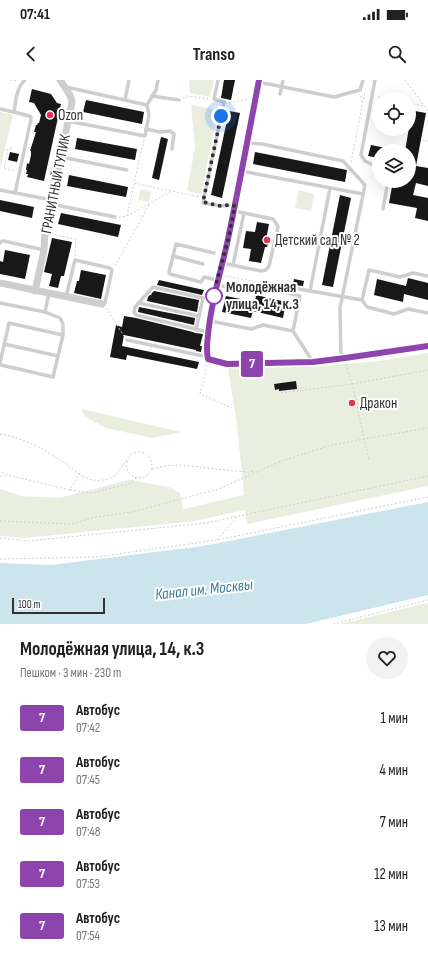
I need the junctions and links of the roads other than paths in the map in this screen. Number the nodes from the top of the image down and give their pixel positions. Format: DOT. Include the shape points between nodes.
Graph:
graph roads {
  1 [pos="59,80"];
  2 [pos="129,80"];
  3 [pos="158,80"];
  4 [pos="218,80"];
  5 [pos="283,80"];
  6 [pos="363,80"];
  7 [pos="375,80"];
  8 [pos="24,81"];
  9 [pos="259,81"];
  10 [pos="65,87"];
  11 [pos="281,87"];
  12 [pos="280,94"];
  13 [pos="152,96"];
  14 [pos="125,100"];
  15 [pos="179,100"];
  16 [pos="147,105"];
  17 [pos="0,109"];
  18 [pos="14,112"];
  19 [pos="68,121"];
  20 [pos="146,129"];
  21 [pos="247,142"];
  22 [pos="172,148"];
  23 [pos="61,157"];
  24 [pos="372,164"];
  25 [pos="127,170"];
  26 [pos="242,171"];
  27 [pos="330,188"];
  28 [pos="387,188"];
  29 [pos="0,190"];
  30 [pos="15,193"];
  31 [pos="363,194"];
  32 [pos="51,202"];
  33 [pos="234,208"];
  34 [pos="383,209"];
  35 [pos="244,213"];
  36 [pos="115,217"];
  37 [pos="0,243"];
  38 [pos="44,250"];
  39 [pos="214,253"];
  40 [pos="173,256"];
  41 [pos="222,262"];
  42 [pos="202,264"];
  43 [pos="233,265"];
  44 [pos="428,276"];
  45 [pos="217,280"];
  46 [pos="0,283"];
  47 [pos="299,289"];
  48 [pos="35,291"];
  49 [pos="310,291"];
  50 [pos="49,293"];
  51 [pos="342,296"];
  52 [pos="66,297"];
  53 [pos="362,300"];
  54 [pos="0,303"];
  55 [pos="139,303"];
  56 [pos="103,304"];
  57 [pos="45,312"];
  58 [pos="428,313"];
  59 [pos="199,316"];
  60 [pos="209,320"];
  61 [pos="196,330"];
  62 [pos="293,331"];
  63 [pos="208,332"];
  64 [pos="63,335"];
  65 [pos="127,340"];
  66 [pos="4,344"];
  67 [pos="428,346"];
  68 [pos="58,356"];
  69 [pos="208,358"];
  70 [pos="343,360"];
  71 [pos="313,362"];
  1 -- 10 [label="street, ГРАНИТНЫЙ ТУПИК"];
  2 -- 14 [label="lane"];
  3 -- 13 [label="lane"];
  4 -- 33 [label="lane" via="214,99 224,102 203,202 230,205"];
  5 -- 11 [label="lane"];
  6 -- 11 [label="lane" via="359,91 334,97"];
  7 -- 24 [label="lane" via="360,155"];
  8 -- 18 [label="lane" via="19,89"];
  9 -- 11 [label="lane"];
  9 -- 21 [label="street"];
  10 -- 14 [label="lane"];
  10 -- 19 [label="street, ГРАНИТНЫЙ ТУПИК" via="72,102"];
  11 -- 12 [label="lane"];
  13 -- 15 [label="lane"];
  13 -- 16 [label="lane"];
  14 -- 16 [label="lane"];
  16 -- 20 [label="lane" via="149,115"];
  17 -- 18 [label="lane"];
  18 -- 30 [label="lane" via="31,117"];
  19 -- 20 [label="lane" via="145,136"];
  19 -- 23 [label="street, ГРАНИТНЫЙ ТУПИК"];
  20 -- 22 [label="lane" via="170,131 174,134"];
  21 -- 26 [label="street"];
  21 -- 31 [label="lane" via="344,161 365,185"];
  23 -- 25 [label="lane"];
  23 -- 32 [label="street, ГРАНИТНЫЙ ТУПИК"];
  26 -- 27 [label="lane"];
  26 -- 33 [label="street"];
  27 -- 31 [label="lane"];
  27 -- 49 [label="lane"];
  28 -- 34 [label="lane"];
  29 -- 30 [label="lane"];
  30 -- 32 [label="lane"];
  31 -- 51 [label="lane"];
  32 -- 36 [label="lane"];
  32 -- 38 [label="street, ГРАНИТНЫЙ ТУПИК"];
  33 -- 35 [label="lane"];
  33 -- 41 [label="street"];
  35 -- 43 [label="lane"];
  35 -- 43 [label="lane" via="273,220 278,226 266,270"];
  37 -- 38 [label="lane" via="4,241"];
  38 -- 48 [label="street, ГРАНИТНЫЙ ТУПИК"];
  39 -- 40 [label="lane" via="177,244"];
  40 -- 42 [label="lane"];
  40 -- 45 [label="lane" via="170,274 201,282 204,277"];
  41 -- 43 [label="lane"];
  41 -- 45 [label="street"];
  44 -- 53 [label="lane" via="413,272 400,277 369,270"];
  45 -- 60 [label="street"];
  45 -- 62 [label="lane" via="251,292 268,288 300,296"];
  46 -- 48 [label="street"];
  47 -- 49 [label="lane"];
  48 -- 50 [label="street"];
  49 -- 51 [label="lane"];
  50 -- 52 [label="street"];
  50 -- 57 [label="lane"];
  51 -- 53 [label="lane"];
  51 -- 70 [label="lane" via="340,308"];
  52 -- 56 [label="street"];
  52 -- 56 [label="lane" via="75,260 112,270"];
  53 -- 58 [label="lane" via="367,308 394,314 408,309"];
  54 -- 57 [label="lane"];
  55 -- 59 [label="lane"];
  55 -- 59 [label="lane" via="153,287 203,298"];
  55 -- 61 [label="lane" via="135,307 136,315"];
  57 -- 64 [label="lane" via="60,318"];
  59 -- 61 [label="lane"];
  60 -- 62 [label="lane" via="251,329 263,325"];
  60 -- 63 [label="street"];
  61 -- 63 [label="lane"];
  62 -- 71 [label="lane"];
  63 -- 69 [label="street"];
  64 -- 66 [label="lane" via="9,323"];
  64 -- 68 [label="lane"];
  65 -- 69 [label="lane"];
  66 -- 68 [label="lane"];
  66 -- 68 [label="lane" via="1,365 51,377"];
  67 -- 70 [label="street"];
  69 -- 71 [label="street" via="227,364"];
  70 -- 71 [label="street"];
}
